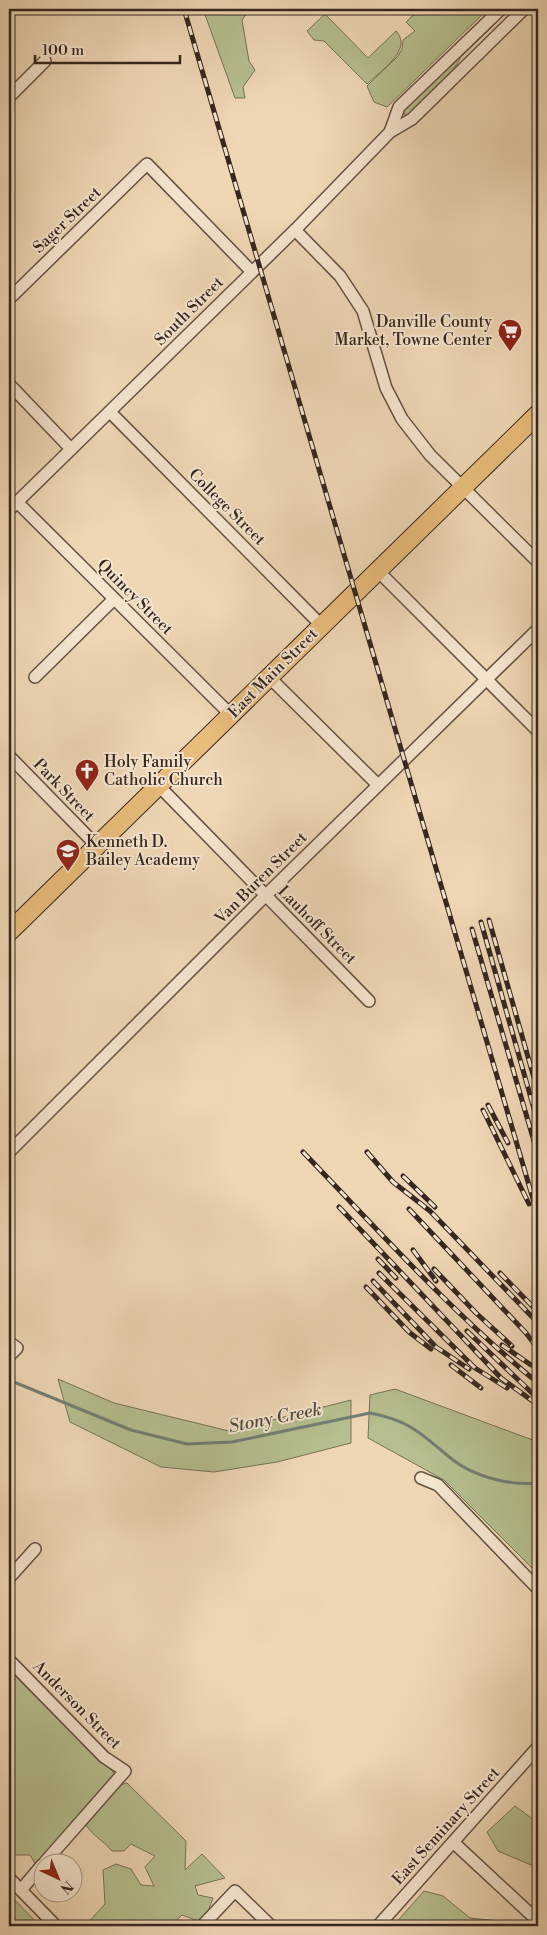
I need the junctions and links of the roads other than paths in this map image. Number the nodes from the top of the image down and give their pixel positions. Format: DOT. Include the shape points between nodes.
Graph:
graph roads {
  1 [pos="501,9"];
  2 [pos="524,9"];
  3 [pos="45,61"];
  4 [pos="9,97"];
  5 [pos="390,132"];
  6 [pos="295,230"];
  7 [pos="252,272"];
  8 [pos="9,299"];
  9 [pos="9,384"];
  10 [pos="110,412"];
  11 [pos="538,414"];
  12 [pos="71,449"];
  13 [pos="464,487"];
  14 [pos="13,506"];
  15 [pos="538,562"];
  16 [pos="378,571"];
  17 [pos="114,599"];
  18 [pos="322,625"];
  19 [pos="538,629"];
  20 [pos="35,677"];
  21 [pos="270,677"];
  22 [pos="486,678"];
  23 [pos="231,715"];
  24 [pos="538,732"];
  25 [pos="9,756"];
  26 [pos="159,786"];
  27 [pos="378,786"];
  28 [pos="96,846"];
  29 [pos="265,896"];
  30 [pos="9,932"];
  31 [pos="369,1001"];
  32 [pos="9,1152"];
  33 [pos="421,1478"];
  34 [pos="34,1549"];
  35 [pos="9,1578"];
  36 [pos="538,1589"];
  37 [pos="9,1660"];
  38 [pos="538,1747"];
  39 [pos="453,1842"];
  40 [pos="54,1852"];
  41 [pos="9,1878"];
  42 [pos="32,1878"];
  43 [pos="21,1890"];
  44 [pos="538,1921"];
  45 [pos="56,1926"];
  46 [pos="202,1926"];
  47 [pos="271,1926"];
  48 [pos="378,1926"];
  1 -- 5 [label="street, South Street" via="399,107"];
  2 -- 5 [label="street, South Street" via="412,119"];
  3 -- 4 [label="street"];
  5 -- 6 [label="street, South Street"];
  6 -- 7 [label="street, South Street"];
  6 -- 13 [label="street" via="340,276 363,311 386,388 402,419 430,455"];
  7 -- 8 [label="street, Sager Street" via="147,164"];
  7 -- 10 [label="street, South Street"];
  9 -- 12 [label="street"];
  10 -- 12 [label="street, South Street"];
  10 -- 18 [label="street, College Street"];
  11 -- 13 [label="main road, East Main Street"];
  12 -- 14 [label="street, South Street"];
  13 -- 15 [label="street"];
  13 -- 16 [label="main road, East Main Street"];
  14 -- 17 [label="street, Quincy Street"];
  16 -- 18 [label="main road, East Main Street"];
  16 -- 22 [label="street"];
  17 -- 20 [label="street"];
  17 -- 23 [label="street, Quincy Street"];
  18 -- 21 [label="main road, East Main Street"];
  19 -- 22 [label="street, Van Buren Street"];
  21 -- 23 [label="main road, East Main Street"];
  21 -- 27 [label="street"];
  22 -- 24 [label="street"];
  22 -- 27 [label="street, Van Buren Street"];
  23 -- 26 [label="main road, East Main Street"];
  25 -- 28 [label="street, Park Street"];
  26 -- 28 [label="main road, East Main Street"];
  26 -- 29 [label="street, Lauhoff Street"];
  27 -- 29 [label="street, Van Buren Street"];
  28 -- 30 [label="main road, East Main Street"];
  29 -- 31 [label="street, Lauhoff Street"];
  29 -- 32 [label="street, Van Buren Street"];
  33 -- 36 [label="street" via="438,1485"];
  34 -- 35 [label="street"];
  37 -- 40 [label="street, Anderson Street" via="104,1757 125,1771"];
  38 -- 39 [label="street, East Seminary Street"];
  39 -- 44 [label="street"];
  39 -- 48 [label="street, East Seminary Street"];
  41 -- 43 [label="street"];
  42 -- 43 [label="street"];
  43 -- 45 [label="street"];
  46 -- 47 [label="street" via="235,1891"];
}
